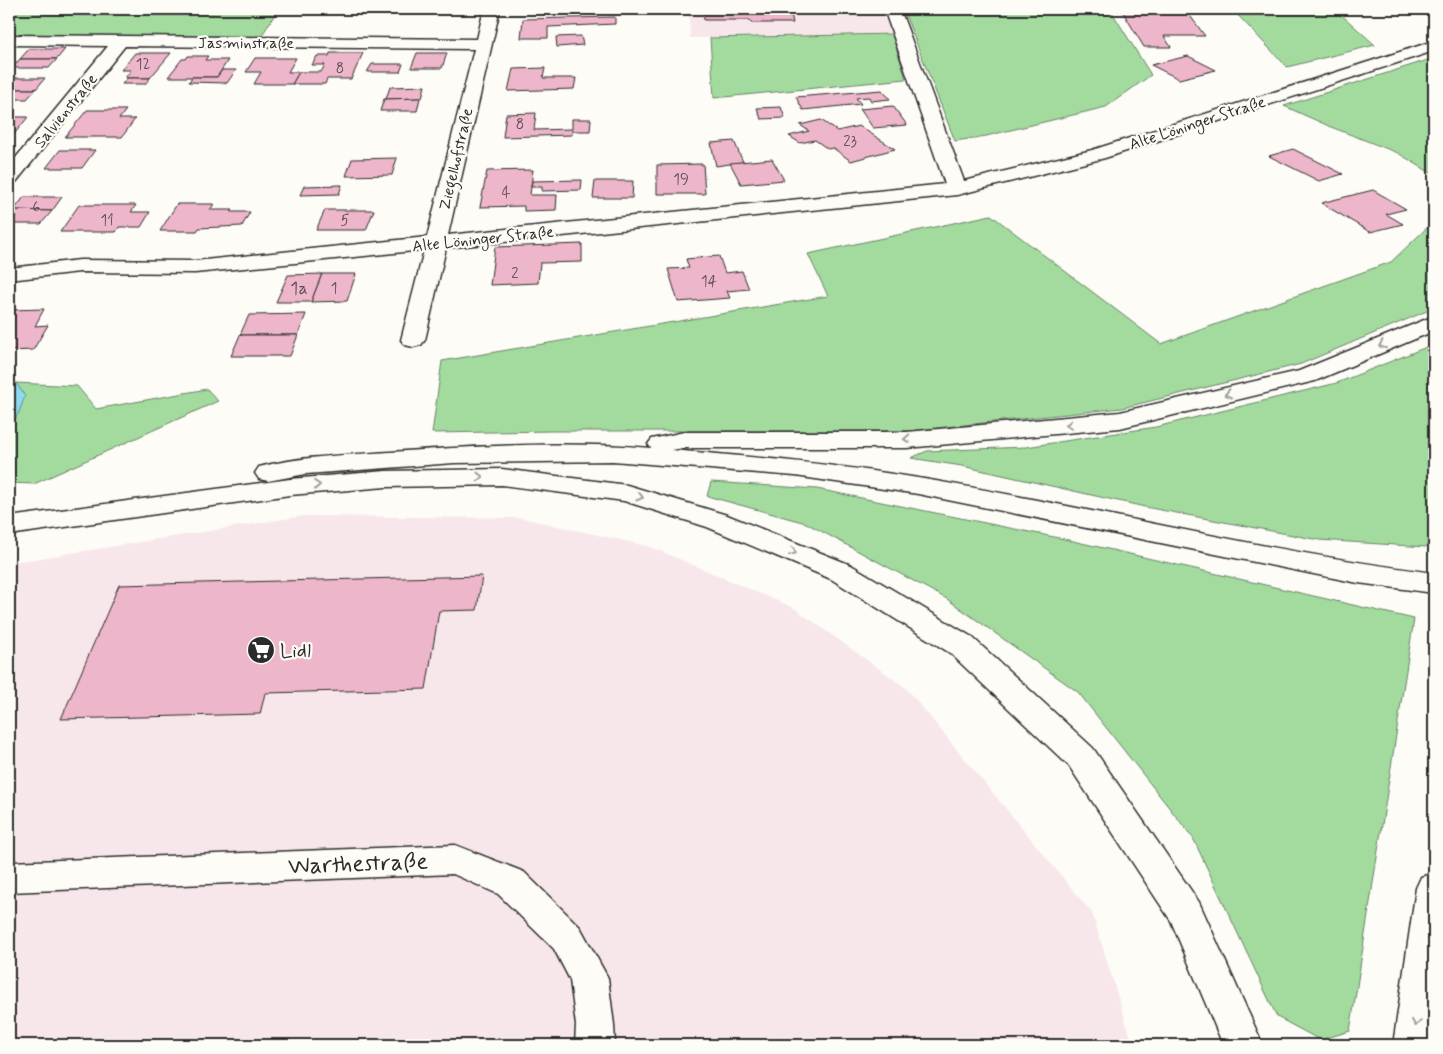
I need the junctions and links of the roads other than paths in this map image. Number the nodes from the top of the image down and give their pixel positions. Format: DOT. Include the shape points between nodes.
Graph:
graph roads {
  1 [pos="492,9"];
  2 [pos="892,9"];
  3 [pos="9,40"];
  4 [pos="120,42"];
  5 [pos="482,44"];
  6 [pos="1434,46"];
  7 [pos="9,178"];
  8 [pos="957,188"];
  9 [pos="436,243"];
  10 [pos="9,274"];
  11 [pos="1434,323"];
  12 [pos="414,340"];
  13 [pos="612,453"];
  14 [pos="9,525"];
  15 [pos="1434,583"];
  16 [pos="9,877"];
  17 [pos="1434,888"];
  18 [pos="595,1045"];
  19 [pos="1242,1045"];
  20 [pos="1413,1045"];
  1 -- 5 [label="main road, Ziegelhofstraße"];
  2 -- 8 [label="main road"];
  3 -- 4 [label="main road, Jasminstraße"];
  4 -- 5 [label="main road, Jasminstraße"];
  4 -- 7 [label="main road, Salvienstraße"];
  5 -- 9 [label="main road, Ziegelhofstraße"];
  6 -- 8 [label="main road, Alte Löninger Straße" via="1098,154"];
  8 -- 9 [label="main road, Alte Löninger Straße"];
  9 -- 10 [label="main road, Alte Löninger Straße" via="195,266 80,266"];
  9 -- 12 [label="main road, Ziegelhofstraße"];
  11 -- 13 [label="main road, one-way" via="1307,376 1120,420 907,440 684,440"];
  13 -- 14 [label="main road" via="454,455 306,466 151,492"];
  13 -- 15 [label="main road" via="795,468 918,486 1358,573"];
  14 -- 19 [label="main road, one-way" via="290,487 386,479 502,477 627,493 717,521 842,572 961,645 1081,757 1186,913"];
  16 -- 18 [label="main road, Warthestraße" via="455,859 511,883 567,938 588,978"];
  17 -- 20 [label="main road, one-way"];
}
